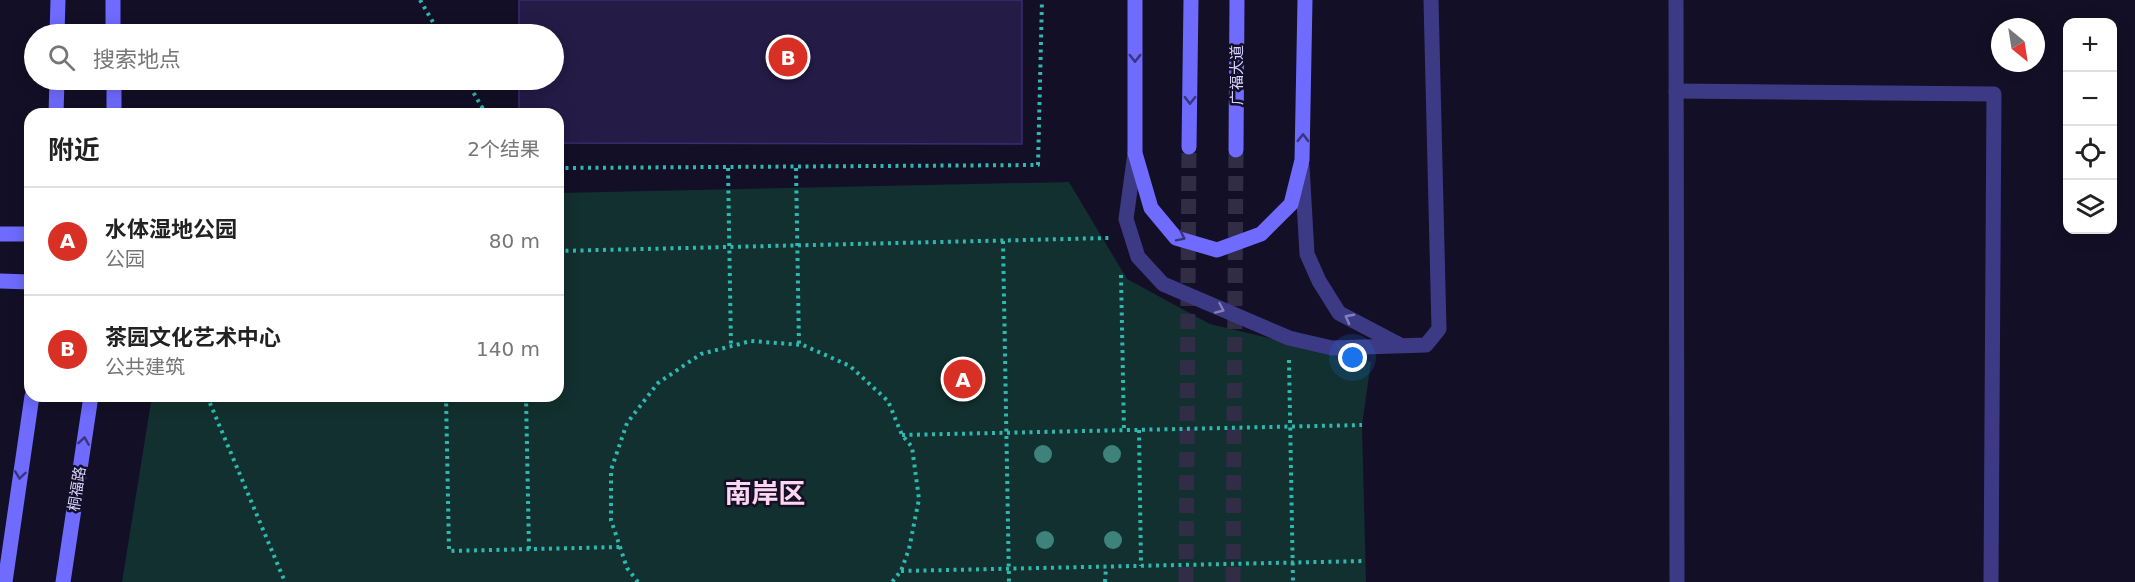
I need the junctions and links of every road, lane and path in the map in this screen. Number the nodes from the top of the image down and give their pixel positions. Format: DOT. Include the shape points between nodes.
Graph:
graph roads {
  1 [pos="58,0"];
  2 [pos="113,0"];
  3 [pos="420,0"];
  4 [pos="1042,0"];
  5 [pos="1135,0"];
  6 [pos="1191,0"];
  7 [pos="1237,0"];
  8 [pos="1305,0"];
  9 [pos="1431,0"];
  10 [pos="1676,0"];
  11 [pos="57,24"];
  12 [pos="113,24"];
  13 [pos="434,24"];
  14 [pos="57,90"];
  15 [pos="114,90"];
  16 [pos="472,90"];
  17 [pos="1676,91"];
  18 [pos="56,108"];
  19 [pos="114,108"];
  20 [pos="482,108"];
  21 [pos="1189,147"];
  22 [pos="1236,150"];
  23 [pos="1134,153"];
  24 [pos="1302,160"];
  25 [pos="728,167"];
  26 [pos="564,168"];
  27 [pos="796,168"];
  28 [pos="0,234"];
  29 [pos="24,234"];
  30 [pos="1133,238"];
  31 [pos="1003,241"];
  32 [pos="797,245"];
  33 [pos="729,247"];
  34 [pos="564,251"];
  35 [pos="1121,272"];
  36 [pos="0,281"];
  37 [pos="24,282"];
  38 [pos="1289,338"];
  39 [pos="799,345"];
  40 [pos="1401,345"];
  41 [pos="731,347"];
  42 [pos="31,402"];
  43 [pos="90,402"];
  44 [pos="210,402"];
  45 [pos="446,402"];
  46 [pos="526,402"];
  47 [pos="1362,425"];
  48 [pos="1291,427"];
  49 [pos="1124,430"];
  50 [pos="1139,430"];
  51 [pos="1006,433"];
  52 [pos="902,435"];
  53 [pos="620,547"];
  54 [pos="528,550"];
  55 [pos="1365,561"];
  56 [pos="1293,562"];
  57 [pos="1141,566"];
  58 [pos="1106,567"];
  59 [pos="1009,569"];
  60 [pos="901,571"];
  61 [pos="5,582"];
  62 [pos="63,582"];
  63 [pos="285,582"];
  64 [pos="638,582"];
  65 [pos="892,582"];
  66 [pos="1009,582"];
  67 [pos="1105,582"];
  68 [pos="1293,582"];
  69 [pos="1677,582"];
  70 [pos="1991,582"];
  1 -- 11 [label="main road"];
  2 -- 12 [label="main road"];
  3 -- 13 [label="path"];
  4 -- 27 [label="path" via="1038,165"];
  5 -- 23 [label="main road, one-way"];
  6 -- 21 [label="main road, one-way"];
  7 -- 22 [label="main road, 广福大道"];
  24 -- 8 [label="main road, one-way"];
  9 -- 40 [label="lane" via="1439,329 1426,345"];
  10 -- 17 [label="lane"];
  14 -- 18 [label="main road"];
  15 -- 19 [label="main road"];
  16 -- 20 [label="path"];
  17 -- 69 [label="lane"];
  17 -- 70 [label="lane" via="1994,94"];
  23 -- 24 [label="main road, one-way" via="1151,208 1176,238 1217,250 1261,234 1291,204"];
  23 -- 30 [label="lane" via="1126,219"];
  40 -- 24 [label="lane, one-way" via="1339,313 1319,280 1307,254"];
  25 -- 26 [label="path"];
  25 -- 27 [label="path"];
  25 -- 33 [label="path"];
  27 -- 32 [label="path"];
  28 -- 29 [label="main road"];
  30 -- 31 [label="path"];
  30 -- 38 [label="lane, one-way" via="1138,257 1163,284"];
  31 -- 32 [label="path"];
  31 -- 51 [label="path"];
  32 -- 33 [label="path"];
  32 -- 39 [label="path"];
  33 -- 34 [label="path"];
  33 -- 41 [label="path"];
  35 -- 49 [label="path"];
  36 -- 37 [label="main road"];
  38 -- 40 [label="lane" via="1332,348"];
  38 -- 48 [label="path"];
  39 -- 41 [label="path" via="751,341"];
  39 -- 52 [label="path" via="850,366 888,401"];
  41 -- 53 [label="path" via="701,354 658,383 627,423 611,470 611,520"];
  42 -- 61 [label="main road, one-way"];
  62 -- 43 [label="main road, 桐福路, one-way"];
  44 -- 63 [label="path"];
  45 -- 54 [label="path" via="448,551"];
  46 -- 54 [label="path"];
  47 -- 48 [label="path"];
  48 -- 50 [label="path"];
  48 -- 56 [label="path"];
  49 -- 50 [label="path"];
  49 -- 51 [label="path"];
  50 -- 57 [label="path"];
  51 -- 52 [label="path"];
  51 -- 59 [label="path"];
  52 -- 60 [label="path" via="912,447 919,499"];
  53 -- 54 [label="path"];
  53 -- 64 [label="path" via="627,568"];
  55 -- 56 [label="path"];
  56 -- 57 [label="path"];
  56 -- 68 [label="path"];
  57 -- 58 [label="path"];
  58 -- 59 [label="path"];
  58 -- 67 [label="path"];
  59 -- 60 [label="path"];
  59 -- 66 [label="path"];
  60 -- 65 [label="path"];
}
